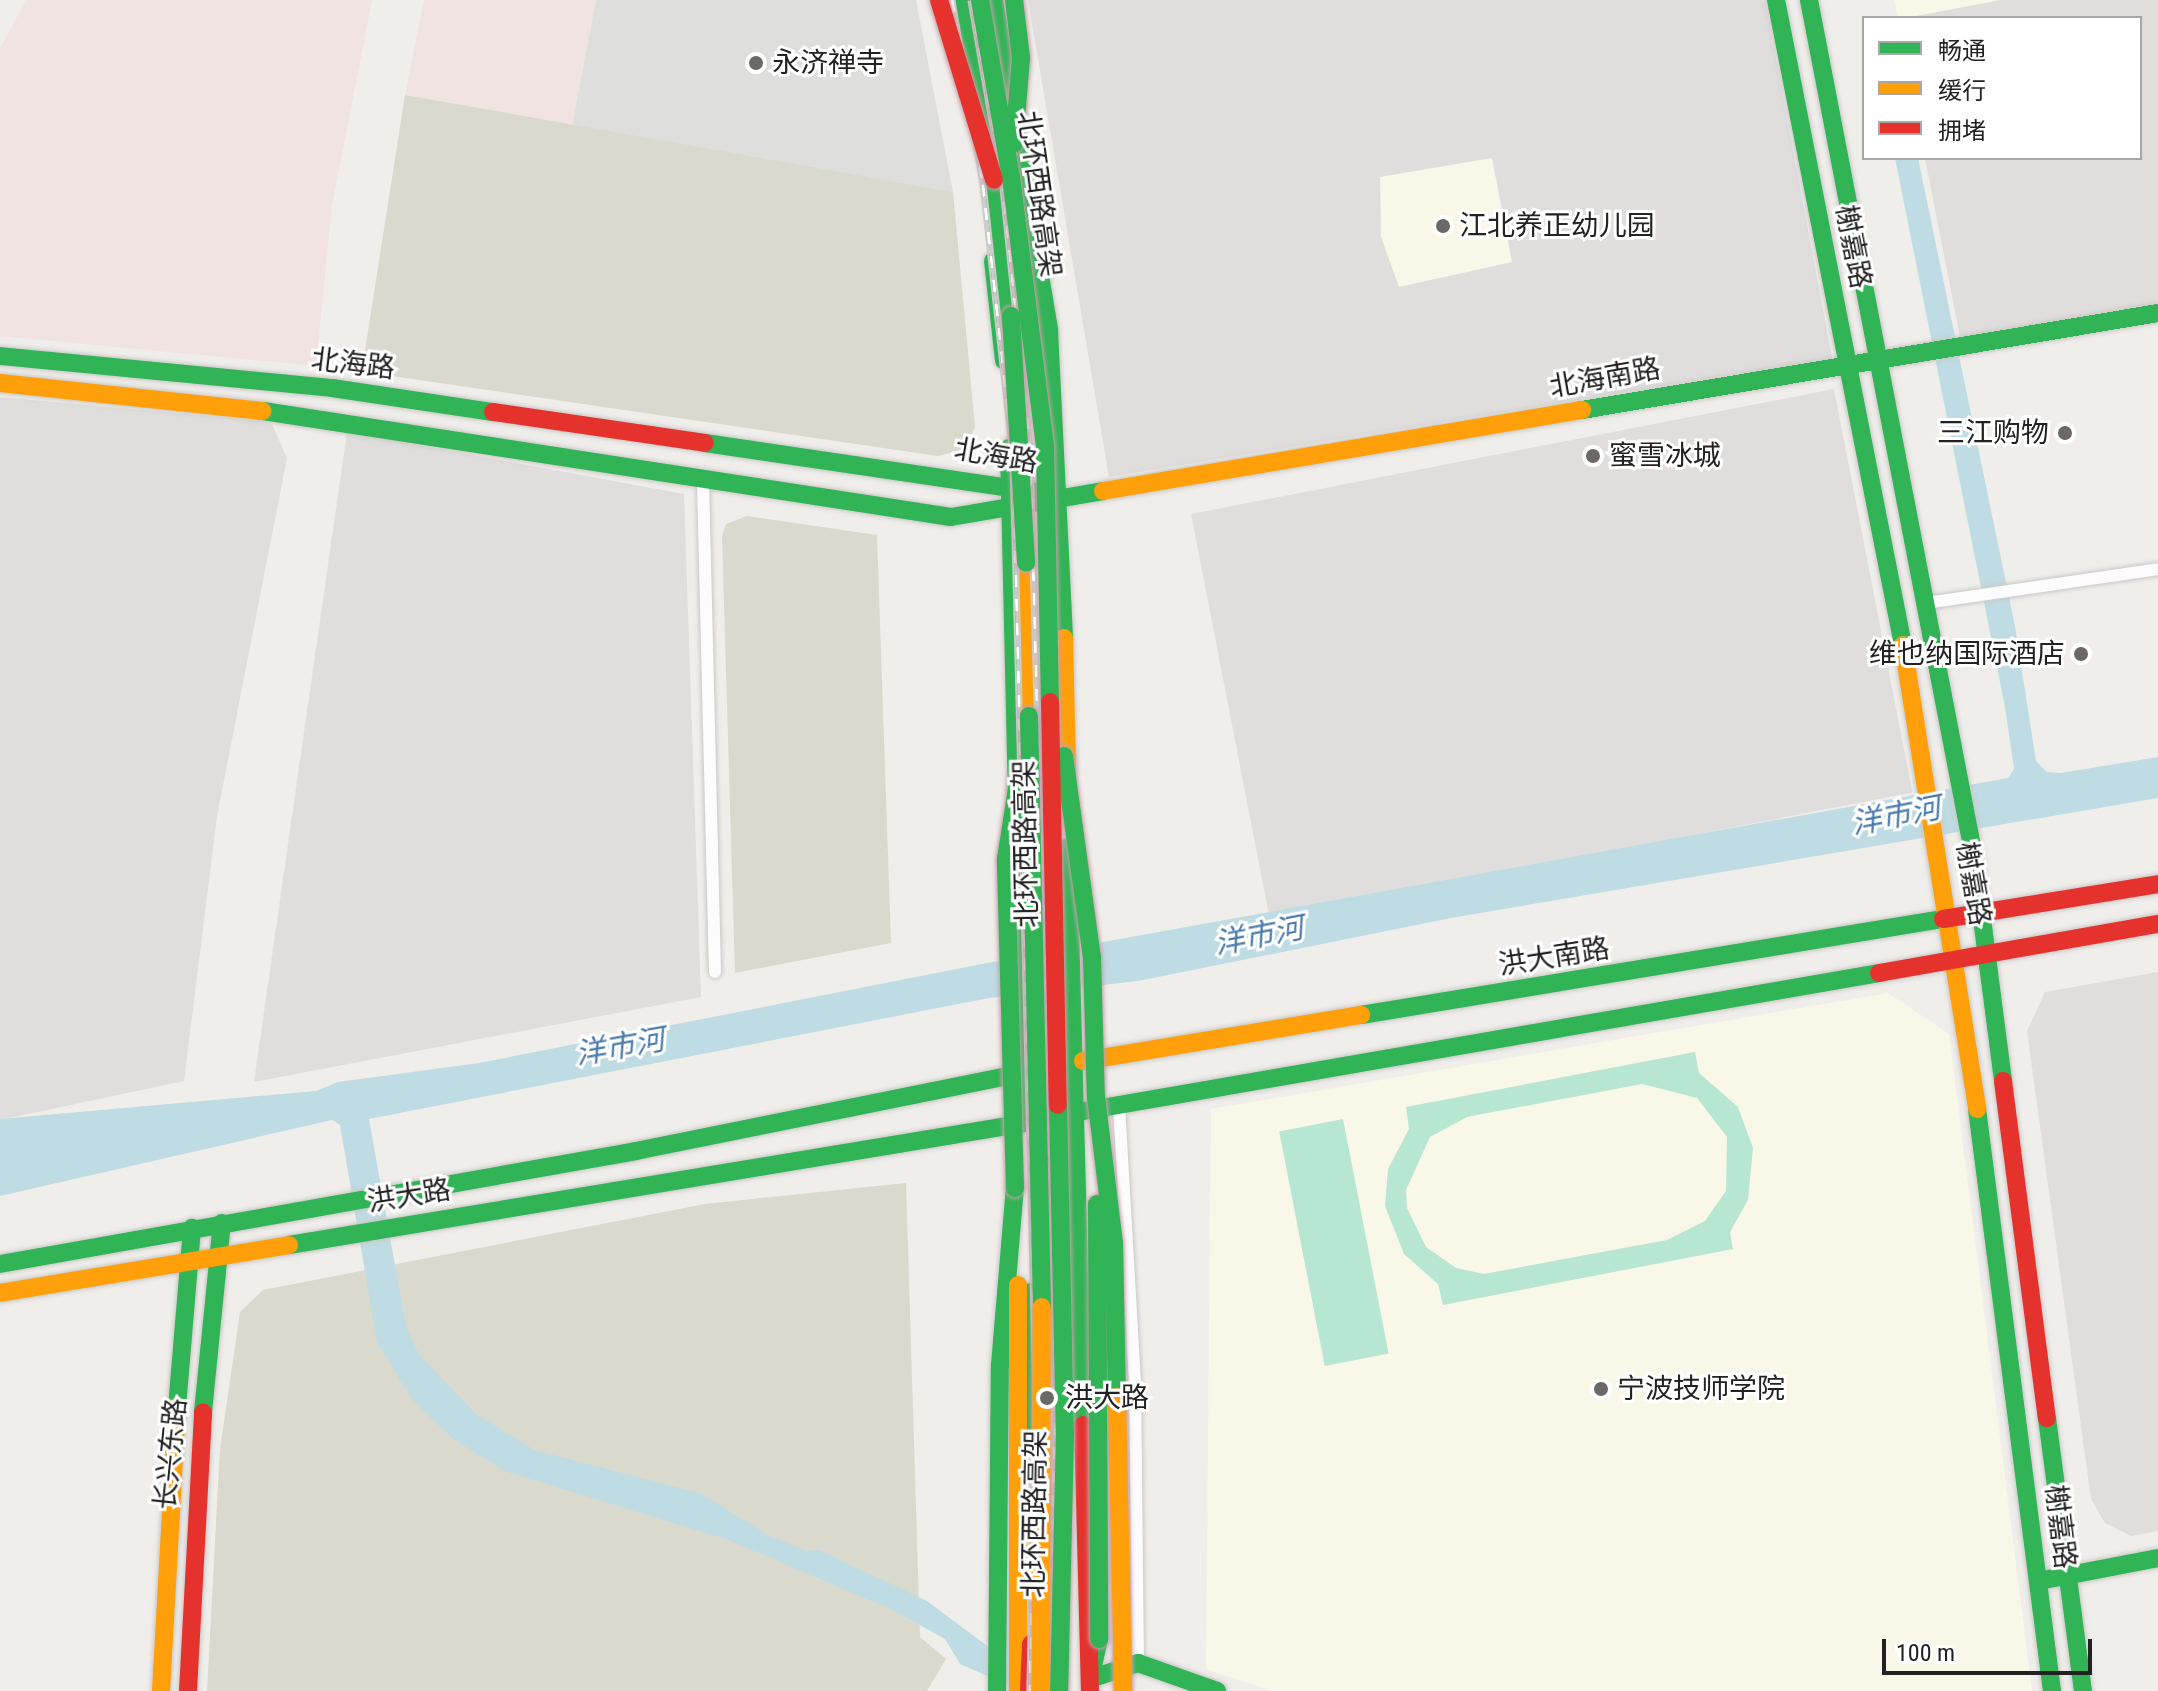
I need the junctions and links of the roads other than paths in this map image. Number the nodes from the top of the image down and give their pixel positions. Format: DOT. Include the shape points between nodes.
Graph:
graph roads {
  1 [pos="939,0"];
  2 [pos="954,0"];
  3 [pos="964,0"];
  4 [pos="980,0"];
  5 [pos="994,0"];
  6 [pos="1014,0"];
  7 [pos="1776,0"];
  8 [pos="1809,0"];
  9 [pos="1002,178"];
  10 [pos="2158,313"];
  11 [pos="0,356"];
  12 [pos="1888,359"];
  13 [pos="1847,366"];
  14 [pos="0,383"];
  15 [pos="703,482"];
  16 [pos="1010,485"];
  17 [pos="1061,496"];
  18 [pos="1011,512"];
  19 [pos="2158,569"];
  20 [pos="1933,602"];
  21 [pos="1050,671"];
  22 [pos="1029,716"];
  23 [pos="2158,884"];
  24 [pos="1982,916"];
  25 [pos="1951,922"];
  26 [pos="2158,924"];
  27 [pos="1988,954"];
  28 [pos="1958,959"];
  29 [pos="715,972"];
  30 [pos="1075,1062"];
  31 [pos="1025,1072"];
  32 [pos="960,1085"];
  33 [pos="1096,1097"];
  34 [pos="1119,1105"];
  35 [pos="1077,1112"];
  36 [pos="1027,1123"];
  37 [pos="1015,1188"];
  38 [pos="222,1223"];
  39 [pos="192,1228"];
  40 [pos="222,1255"];
  41 [pos="190,1260"];
  42 [pos="0,1264"];
  43 [pos="0,1293"];
  44 [pos="2158,1558"];
  45 [pos="2068,1576"];
  46 [pos="2039,1581"];
  47 [pos="1138,1663"];
  48 [pos="1090,1685"];
  49 [pos="161,1691"];
  50 [pos="188,1691"];
  51 [pos="997,1691"];
  52 [pos="1018,1691"];
  53 [pos="1029,1691"];
  54 [pos="1041,1691"];
  55 [pos="1059,1691"];
  56 [pos="1123,1691"];
  57 [pos="1217,1691"];
  58 [pos="2052,1691"];
  59 [pos="2083,1691"];
  1 -- 9 [label="main road, bridge"];
  2 -- 16 [label="main road" via="1006,380"];
  3 -- 9 [label="main road, 北环西路高架, bridge"];
  4 -- 9 [label="main road, 北环西路高架, bridge"];
  5 -- 17 [label="main road" via="1049,330"];
  6 -- 9 [label="main road, bridge" via="1021,58"];
  7 -- 13 [label="main road, 榭嘉路"];
  8 -- 12 [label="main road, 榭嘉路"];
  9 -- 21 [label="main road, 北环西路高架, bridge" via="1045,446"];
  9 -- 22 [label="main road, 北环西路高架, bridge" via="1018,398"];
  10 -- 12 [label="main road, 北海南路"];
  11 -- 16 [label="main road, 北海路" via="332,388"];
  12 -- 13 [label="main road, 北海南路"];
  12 -- 20 [label="main road, 榭嘉路"];
  13 -- 17 [label="main road, 北海南路"];
  13 -- 25 [label="main road, 榭嘉路"];
  14 -- 18 [label="main road, 北海路" via="344,419 951,517"];
  15 -- 29 [label="street"];
  16 -- 17 [label="main road, 北海路"];
  16 -- 18 [label="main road"];
  17 -- 18 [label="main road, 北海路"];
  17 -- 30 [label="main road"];
  18 -- 31 [label="main road"];
  19 -- 20 [label="street"];
  20 -- 24 [label="main road, 榭嘉路"];
  21 -- 33 [label="main road, bridge" via="1092,958"];
  21 -- 55 [label="main road, 北环西路高架, bridge" via="1065,1433"];
  22 -- 37 [label="main road, bridge" via="1006,859"];
  22 -- 54 [label="main road, 北环西路高架, bridge" via="1043,1361"];
  23 -- 24 [label="main road, 洪大南路"];
  24 -- 25 [label="main road, 洪大南路"];
  24 -- 27 [label="main road, 榭嘉路"];
  25 -- 28 [label="main road, 榭嘉路"];
  25 -- 30 [label="main road, 洪大南路"];
  26 -- 27 [label="main road"];
  27 -- 28 [label="main road"];
  27 -- 45 [label="main road, 榭嘉路"];
  28 -- 34 [label="main road"];
  28 -- 46 [label="main road, 榭嘉路"];
  30 -- 31 [label="main road, 洪大南路"];
  30 -- 35 [label="main road"];
  31 -- 32 [label="main road, 洪大南路"];
  31 -- 36 [label="main road"];
  32 -- 38 [label="main road, 洪大路"];
  33 -- 48 [label="main road, bridge" via="1099,1639"];
  33 -- 56 [label="main road, bridge" via="1114,1243"];
  34 -- 35 [label="main road"];
  34 -- 47 [label="street" via="1135,1379"];
  35 -- 36 [label="main road"];
  35 -- 48 [label="main road"];
  36 -- 40 [label="main road, 洪大路"];
  36 -- 53 [label="main road" via="1033,1575"];
  37 -- 51 [label="main road" via="1000,1365"];
  37 -- 52 [label="main road" via="1021,1398"];
  38 -- 39 [label="main road, 洪大路"];
  38 -- 40 [label="main road, 长兴东路"];
  39 -- 41 [label="main road, 长兴东路"];
  39 -- 42 [label="main road, 洪大路"];
  40 -- 41 [label="main road, 洪大路"];
  40 -- 50 [label="main road, 长兴东路" via="193,1506"];
  41 -- 43 [label="main road, 洪大路"];
  41 -- 49 [label="main road, 长兴东路" via="165,1546"];
  44 -- 45 [label="main road"];
  45 -- 46 [label="main road"];
  45 -- 59 [label="main road, 榭嘉路"];
  46 -- 58 [label="main road, 榭嘉路"];
  47 -- 48 [label="main road"];
  47 -- 57 [label="main road"];
}
